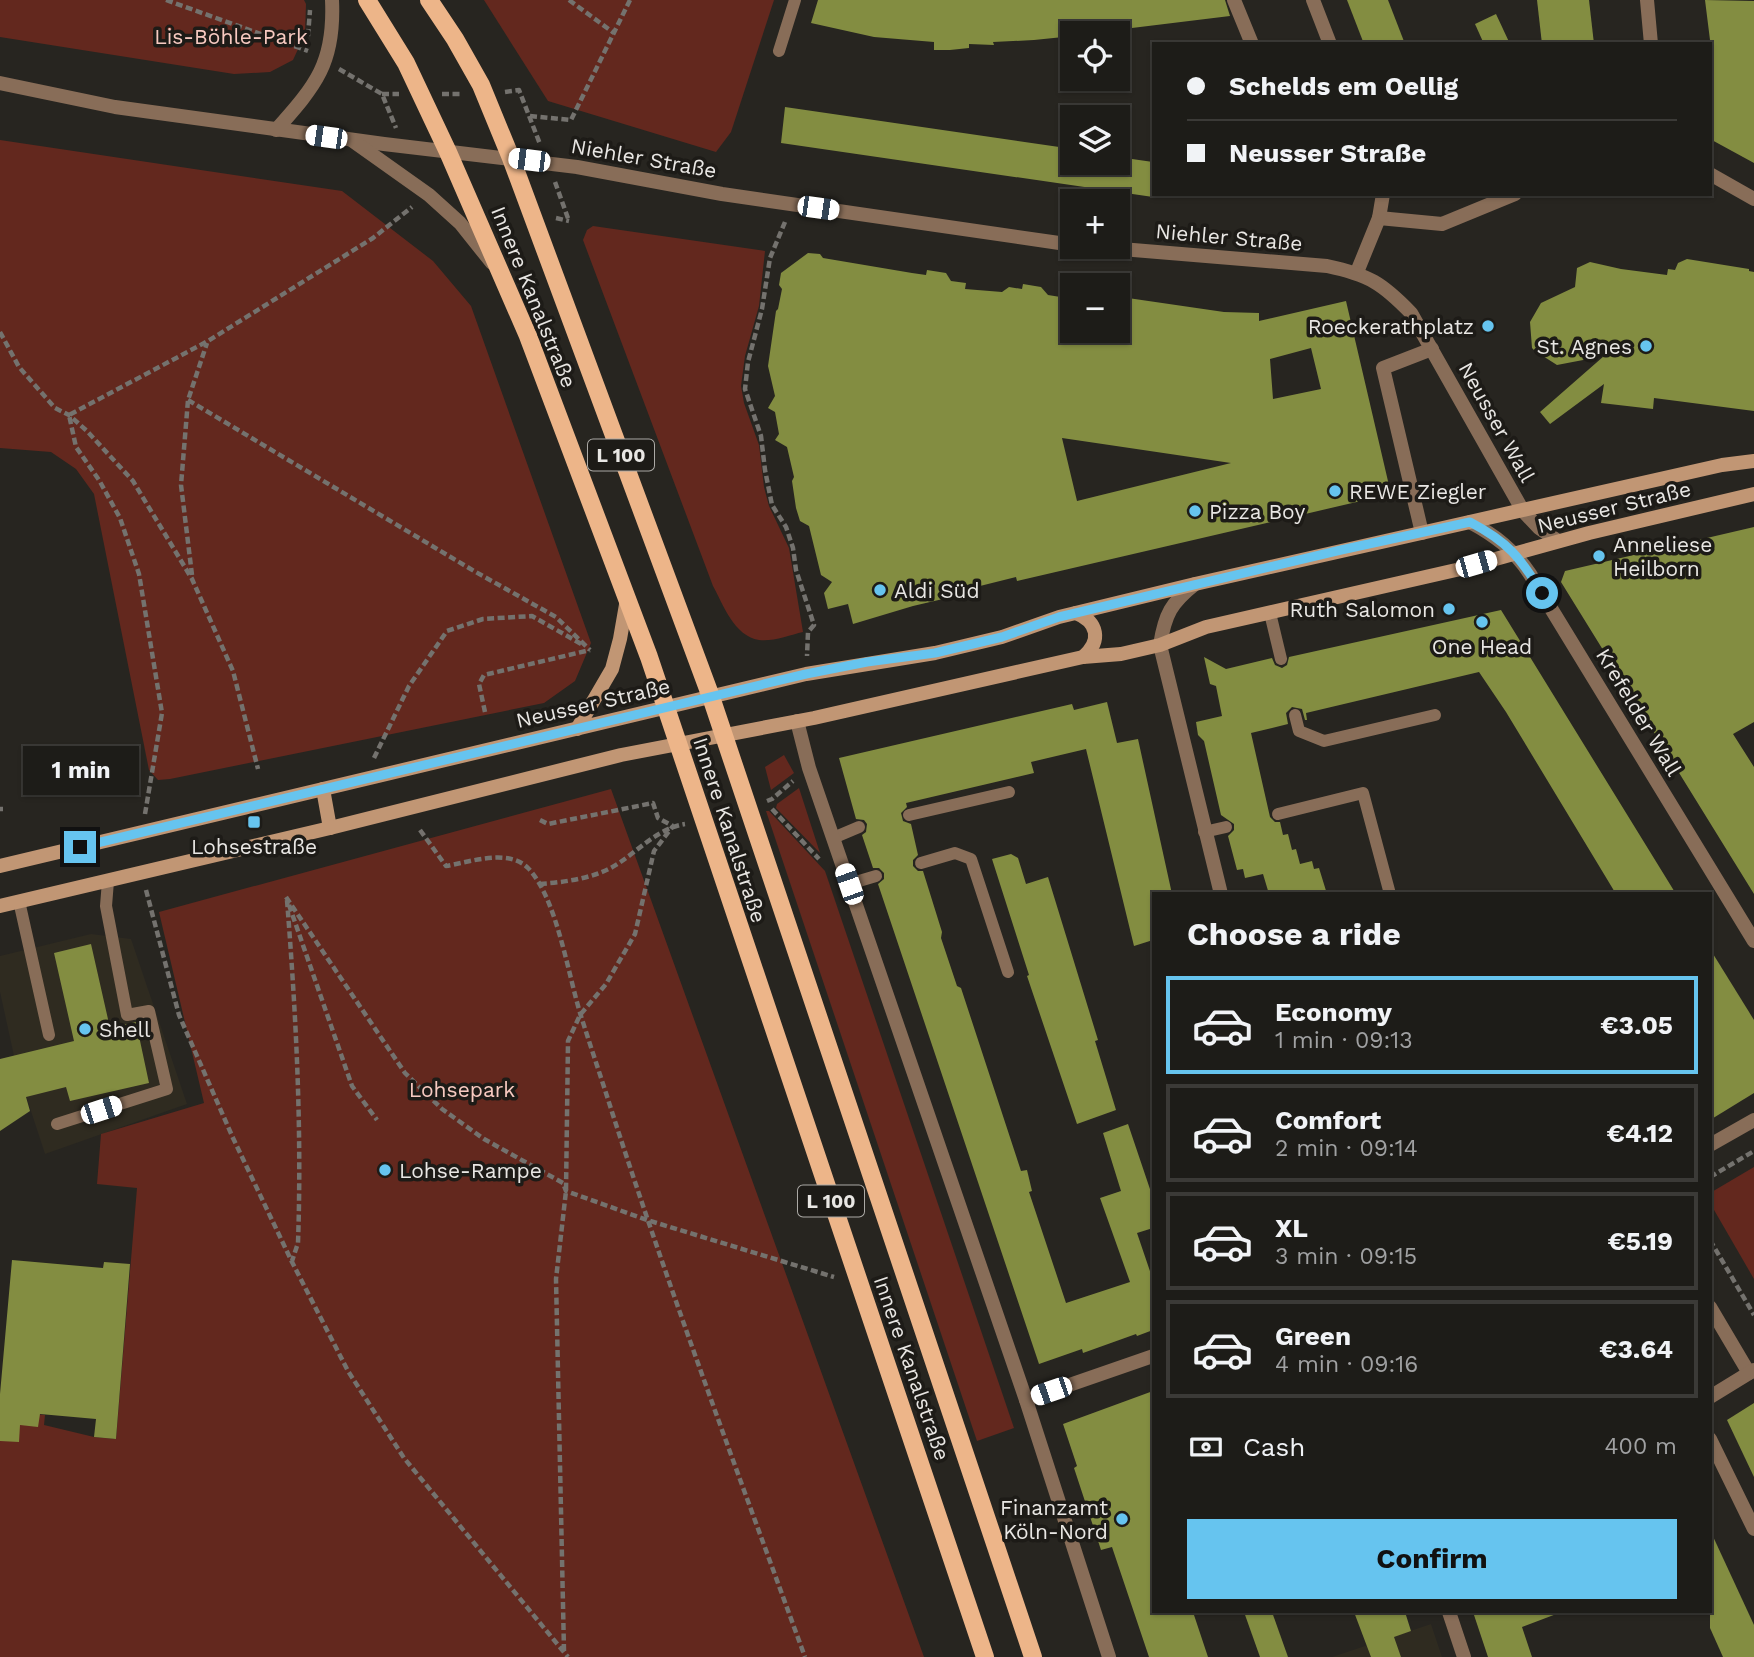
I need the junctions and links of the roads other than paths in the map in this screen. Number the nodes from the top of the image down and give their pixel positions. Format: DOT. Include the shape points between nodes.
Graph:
graph roads {
  1 [pos="332,0"];
  2 [pos="367,0"];
  3 [pos="429,0"];
  4 [pos="795,0"];
  5 [pos="1234,0"];
  6 [pos="1312,0"];
  7 [pos="1647,0"];
  8 [pos="1251,42"];
  9 [pos="1329,42"];
  10 [pos="1651,42"];
  11 [pos="779,51"];
  12 [pos="0,83"];
  13 [pos="275,130"];
  14 [pos="352,140"];
  15 [pos="448,152"];
  16 [pos="511,158"];
  17 [pos="1712,175"];
  18 [pos="1383,196"];
  19 [pos="1510,196"];
  20 [pos="1754,200"];
  21 [pos="1379,218"];
  22 [pos="1060,243"];
  23 [pos="1130,250"];
  24 [pos="1357,272"];
  25 [pos="502,275"];
  26 [pos="1432,349"];
  27 [pos="1754,461"];
  28 [pos="1754,494"];
  29 [pos="1523,511"];
  30 [pos="1470,522"];
  31 [pos="1422,533"];
  32 [pos="1558,541"];
  33 [pos="1516,553"];
  34 [pos="1195,584"];
  35 [pos="627,597"];
  36 [pos="1076,613"];
  37 [pos="1270,613"];
  38 [pos="1160,645"];
  39 [pos="1083,657"];
  40 [pos="1281,659"];
  41 [pos="710,697"];
  42 [pos="666,707"];
  43 [pos="1295,715"];
  44 [pos="1435,715"];
  45 [pos="797,721"];
  46 [pos="577,729"];
  47 [pos="723,736"];
  48 [pos="678,746"];
  49 [pos="323,789"];
  50 [pos="1009,792"];
  51 [pos="909,814"];
  52 [pos="1278,814"];
  53 [pos="859,827"];
  54 [pos="1226,827"];
  55 [pos="330,828"];
  56 [pos="1205,832"];
  57 [pos="833,838"];
  58 [pos="921,863"];
  59 [pos="0,866"];
  60 [pos="876,876"];
  61 [pos="108,881"];
  62 [pos="849,884"];
  63 [pos="1220,892"];
  64 [pos="1389,892"];
  65 [pos="19,901"];
  66 [pos="0,906"];
  67 [pos="1754,941"];
  68 [pos="1008,972"];
  69 [pos="49,1035"];
  70 [pos="1754,1120"];
  71 [pos="57,1124"];
  72 [pos="1712,1144"];
  73 [pos="1712,1310"];
  74 [pos="1152,1356"];
  75 [pos="1752,1371"];
  76 [pos="1712,1396"];
  77 [pos="1026,1400"];
  78 [pos="1712,1442"];
  79 [pos="1754,1530"];
  80 [pos="1449,1613"];
  81 [pos="985,1657"];
  82 [pos="1033,1657"];
  83 [pos="1109,1657"];
  84 [pos="1464,1657"];
  1 -- 13 [label="street" via="327,62 307,94"];
  2 -- 15 [label="main road, Innere Kanalstraße / L 100" via="406,63"];
  3 -- 16 [label="main road, Innere Kanalstraße / L 100" via="485,94"];
  4 -- 11 [label="lane"];
  5 -- 8 [label="street"];
  6 -- 9 [label="street"];
  7 -- 10 [label="street"];
  12 -- 13 [label="street, Niehler Straße" via="115,107"];
  13 -- 14 [label="street, Niehler Straße"];
  14 -- 15 [label="street, Niehler Straße"];
  14 -- 25 [label="street" via="429,195 460,223"];
  15 -- 16 [label="street, Niehler Straße"];
  15 -- 25 [label="main road, Innere Kanalstraße / L 100"];
  16 -- 22 [label="street, Niehler Straße"];
  16 -- 41 [label="main road, Innere Kanalstraße / L 100"];
  17 -- 20 [label="street"];
  18 -- 21 [label="street"];
  19 -- 21 [label="street" via="1442,224"];
  21 -- 24 [label="street"];
  23 -- 24 [label="street, Niehler Straße"];
  24 -- 26 [label="street, Neusser Wall" via="1391,292 1411,313"];
  25 -- 35 [label="main road, Innere Kanalstraße / L 100"];
  26 -- 29 [label="street, Neusser Wall"];
  26 -- 31 [label="street, Neusser Wall" via="1383,368"];
  27 -- 29 [label="main road, Neusser Straße"];
  28 -- 32 [label="main road, Neusser Straße"];
  29 -- 30 [label="main road, Neusser Straße"];
  29 -- 32 [label="street, Neusser Wall"];
  30 -- 31 [label="main road, Neusser Straße"];
  30 -- 33 [label="street, Krefelder Wall"];
  31 -- 34 [label="main road, Neusser Straße"];
  32 -- 33 [label="main road, Neusser Straße"];
  33 -- 37 [label="main road, Neusser Straße"];
  33 -- 67 [label="street, Krefelder Wall"];
  34 -- 36 [label="main road, Neusser Straße"];
  34 -- 38 [label="street" via="1177,598 1163,625"];
  35 -- 42 [label="main road, Innere Kanalstraße / L 100"];
  35 -- 46 [label="main road" via="612,669"];
  36 -- 39 [label="main road" via="1087,617 1095,632"];
  36 -- 41 [label="main road, Neusser Straße" via="935,653 867,662"];
  37 -- 38 [label="main road, Neusser Straße" via="1206,627"];
  37 -- 40 [label="lane"];
  38 -- 39 [label="main road, Neusser Straße"];
  38 -- 56 [label="street"];
  39 -- 45 [label="main road, Neusser Straße"];
  41 -- 42 [label="main road, Neusser Straße"];
  41 -- 47 [label="main road, Innere Kanalstraße / L 100"];
  42 -- 46 [label="main road, Neusser Straße"];
  42 -- 48 [label="main road, Innere Kanalstraße / L 100"];
  43 -- 44 [label="lane" via="1299,731 1324,741"];
  45 -- 47 [label="main road, Neusser Straße"];
  45 -- 57 [label="street"];
  46 -- 49 [label="main road, Neusser Straße"];
  47 -- 48 [label="main road, Neusser Straße"];
  47 -- 82 [label="main road, Innere Kanalstraße / L 100"];
  48 -- 55 [label="main road, Neusser Straße" via="621,755"];
  48 -- 81 [label="main road, Innere Kanalstraße / L 100"];
  49 -- 55 [label="main road"];
  49 -- 59 [label="main road, Neusser Straße"];
  50 -- 51 [label="lane"];
  52 -- 64 [label="lane" via="1363,793"];
  53 -- 57 [label="lane"];
  54 -- 56 [label="lane"];
  55 -- 61 [label="main road, Neusser Straße"];
  56 -- 63 [label="street"];
  57 -- 62 [label="street"];
  58 -- 68 [label="lane" via="955,853 971,859"];
  60 -- 62 [label="lane"];
  61 -- 65 [label="main road, Neusser Straße"];
  61 -- 71 [label="lane" via="106,906 127,1014 149,1011 167,1089"];
  62 -- 77 [label="street"];
  65 -- 66 [label="main road, Neusser Straße"];
  65 -- 69 [label="lane"];
  70 -- 72 [label="street"];
  73 -- 75 [label="street"];
  74 -- 77 [label="street"];
  75 -- 76 [label="street"];
  77 -- 83 [label="street"];
  78 -- 79 [label="street"];
  80 -- 84 [label="street"];
}
